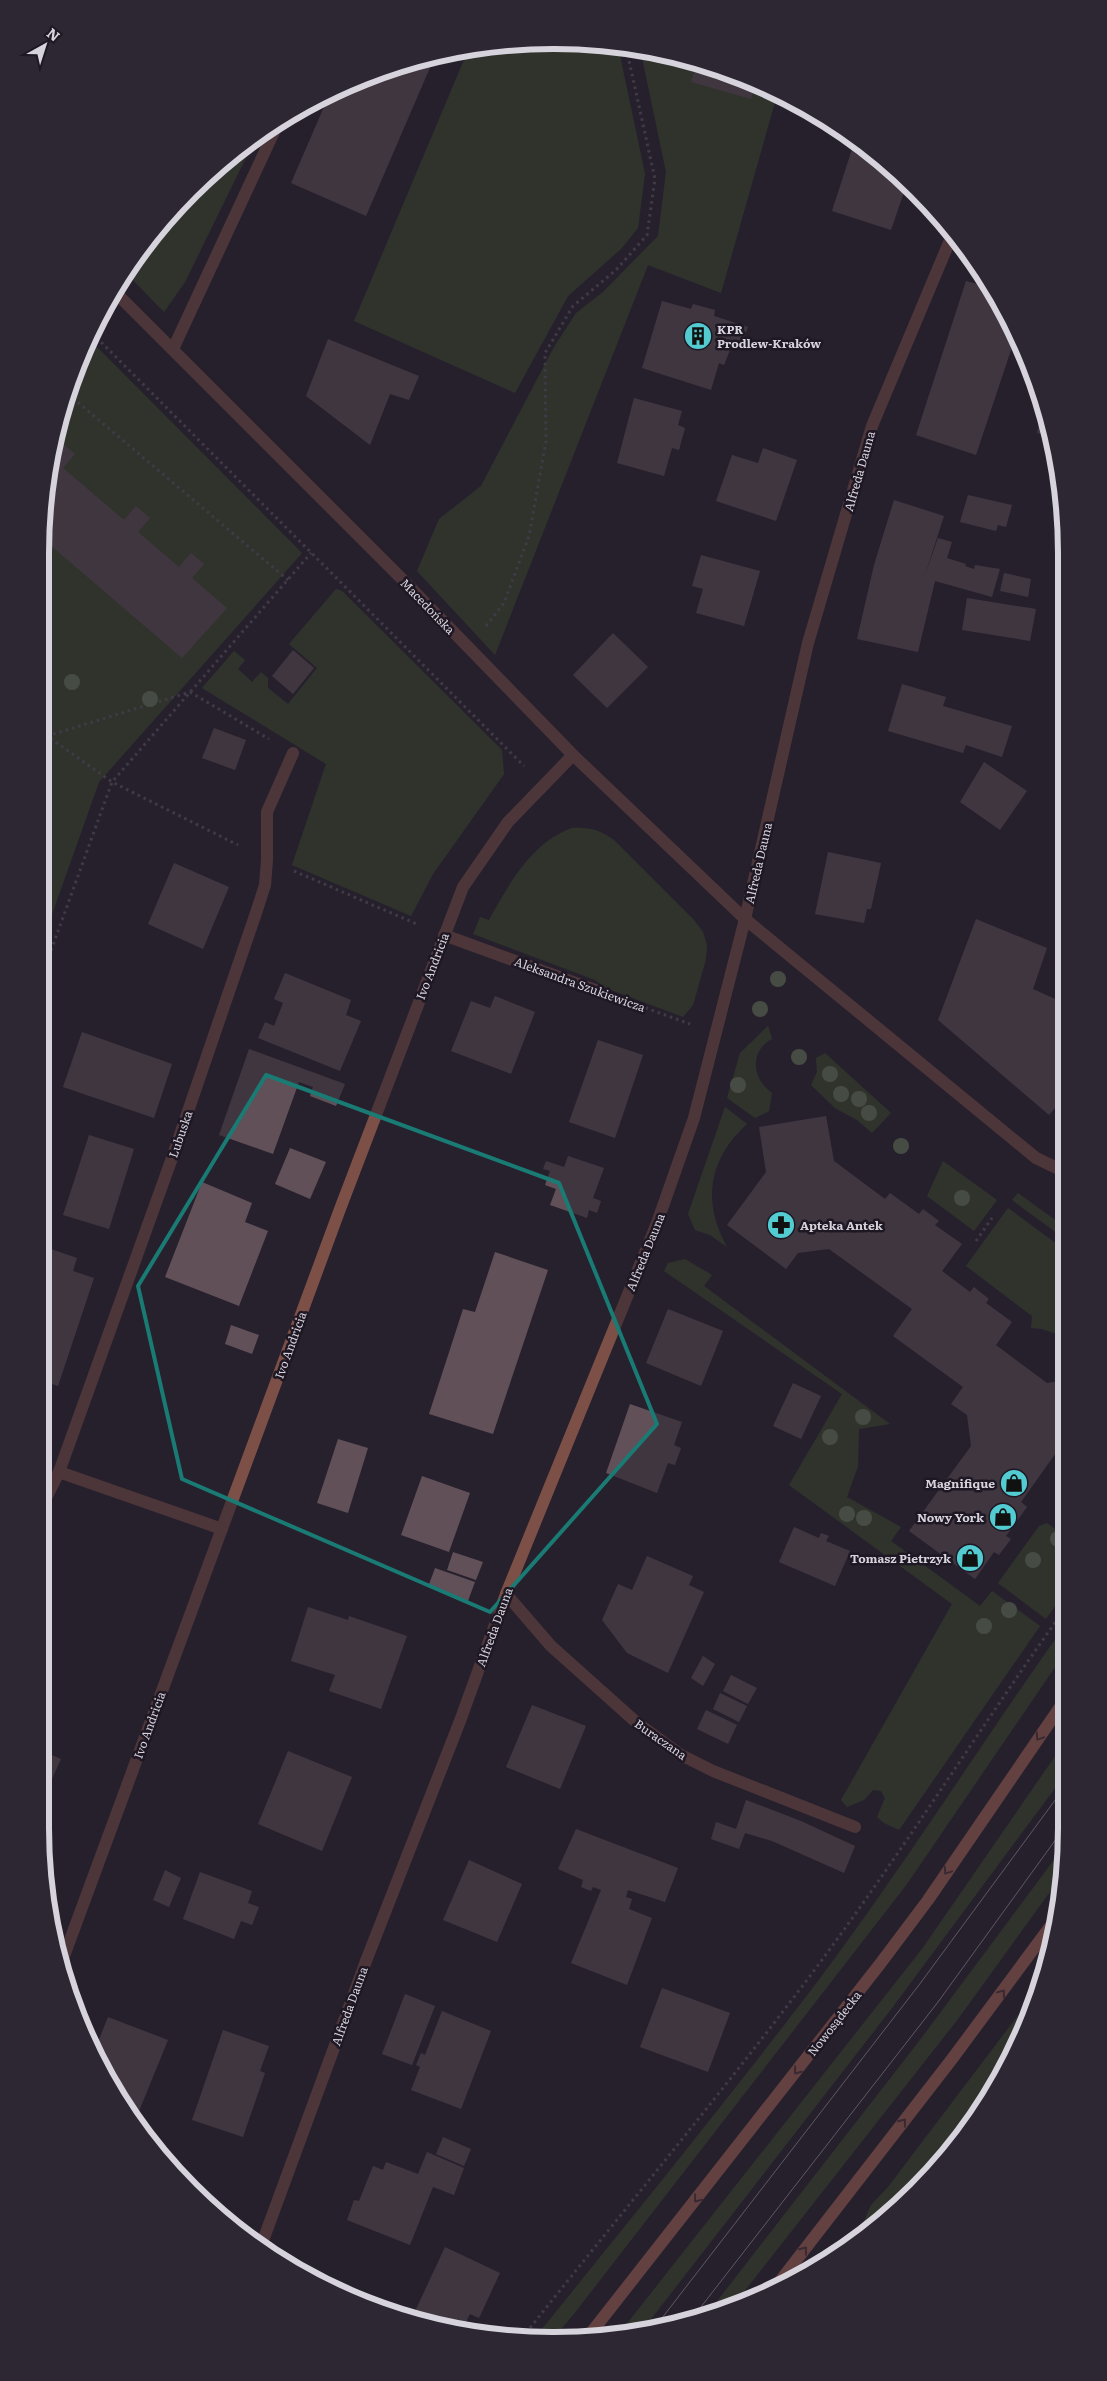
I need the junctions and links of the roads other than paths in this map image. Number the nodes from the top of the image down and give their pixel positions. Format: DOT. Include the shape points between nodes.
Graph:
graph roads {
  1 [pos="273,134"];
  2 [pos="950,241"];
  3 [pos="119,296"];
  4 [pos="172,349"];
  5 [pos="293,753"];
  6 [pos="573,755"];
  7 [pos="745,919"];
  8 [pos="444,935"];
  9 [pos="595,990"];
  10 [pos="1058,1169"];
  11 [pos="59,1472"];
  12 [pos="49,1492"];
  13 [pos="222,1529"];
  14 [pos="506,1594"];
  15 [pos="1058,1710"];
  16 [pos="855,1827"];
  17 [pos="1048,1929"];
  18 [pos="65,1954"];
  19 [pos="263,2240"];
  20 [pos="784,2277"];
  21 [pos="593,2330"];
  1 -- 4 [label="street"];
  2 -- 7 [label="street, Alfreda Dauna" via="870,435 808,643"];
  3 -- 4 [label="street, Macedońska"];
  4 -- 6 [label="street, Macedońska"];
  5 -- 11 [label="street, Lubuska" via="267,812 265,885 257,910"];
  6 -- 7 [label="street, Macedońska"];
  6 -- 8 [label="street, Ivo Andricia" via="508,822 463,886"];
  7 -- 10 [label="street, Macedońska" via="1036,1158"];
  7 -- 14 [label="street, Alfreda Dauna" via="694,1118 657,1223"];
  8 -- 9 [label="street, Aleksandra Szukiewicza"];
  8 -- 13 [label="street, Ivo Andricia"];
  11 -- 12 [label="street, Lubuska"];
  11 -- 13 [label="street"];
  13 -- 18 [label="street, Ivo Andricia"];
  14 -- 16 [label="street, Buraczana" via="551,1646 636,1722 681,1755 713,1771"];
  14 -- 19 [label="street, Alfreda Dauna"];
  15 -- 21 [label="main road, Nowosądecka, one-way" via="928,1900"];
  20 -- 17 [label="main road, one-way"];
}
